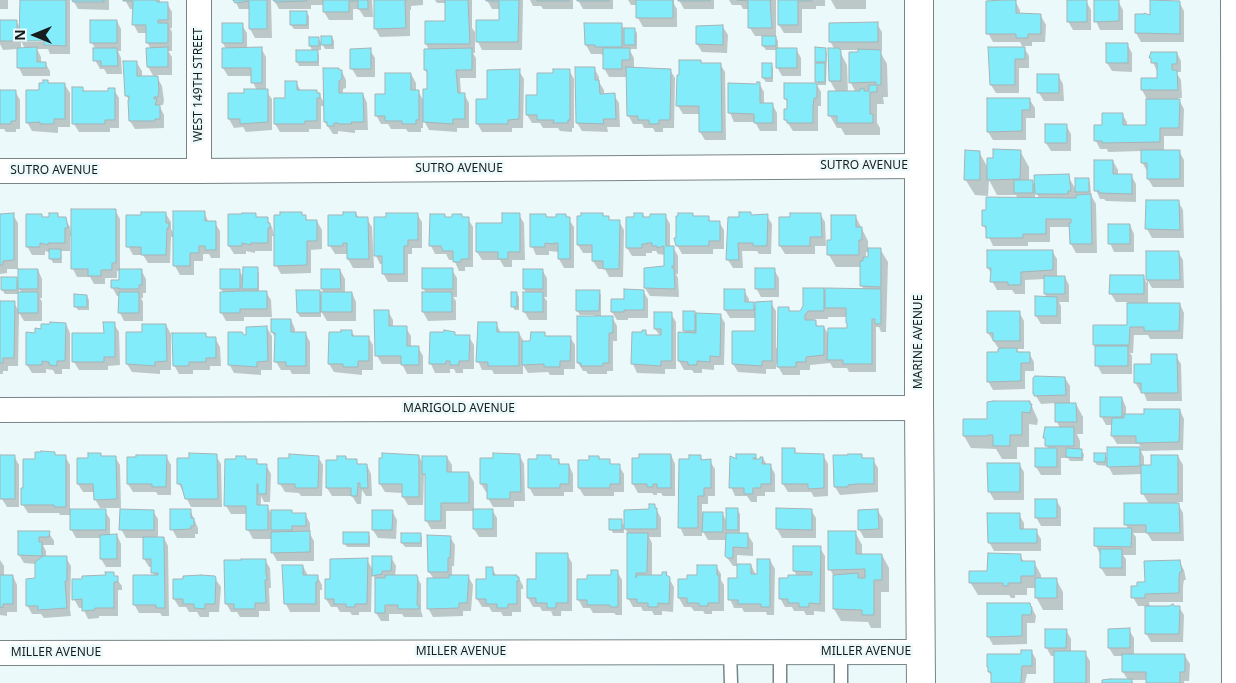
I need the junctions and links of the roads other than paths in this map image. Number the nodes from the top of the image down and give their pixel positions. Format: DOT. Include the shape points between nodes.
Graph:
graph roads {
  1 [pos="200,0"];
  2 [pos="919,0"];
  3 [pos="1233,0"];
  4 [pos="919,166"];
  5 [pos="0,171"];
  6 [pos="200,171"];
  7 [pos="1235,232"];
  8 [pos="919,408"];
  9 [pos="0,410"];
  10 [pos="1235,497"];
  11 [pos="730,652"];
  12 [pos="780,652"];
  13 [pos="841,652"];
  14 [pos="921,652"];
  15 [pos="0,653"];
  16 [pos="731,683"];
  17 [pos="780,683"];
  18 [pos="841,683"];
  19 [pos="921,683"];
  20 [pos="1234,683"];
  1 -- 6 [label="street, WEST 149TH STREET"];
  2 -- 4 [label="main road, MARINE AVENUE"];
  3 -- 7 [label="street"];
  4 -- 6 [label="street, SUTRO AVENUE"];
  4 -- 8 [label="main road, MARINE AVENUE"];
  5 -- 6 [label="street, SUTRO AVENUE"];
  7 -- 10 [label="street"];
  8 -- 9 [label="street, MARIGOLD AVENUE"];
  8 -- 14 [label="main road, MARINE AVENUE"];
  10 -- 20 [label="street"];
  11 -- 12 [label="street, MILLER AVENUE"];
  11 -- 15 [label="street, MILLER AVENUE"];
  11 -- 16 [label="lane"];
  12 -- 13 [label="street, MILLER AVENUE"];
  12 -- 17 [label="lane"];
  13 -- 14 [label="street, MILLER AVENUE"];
  13 -- 18 [label="lane"];
  14 -- 19 [label="main road, MARINE AVENUE"];
}
